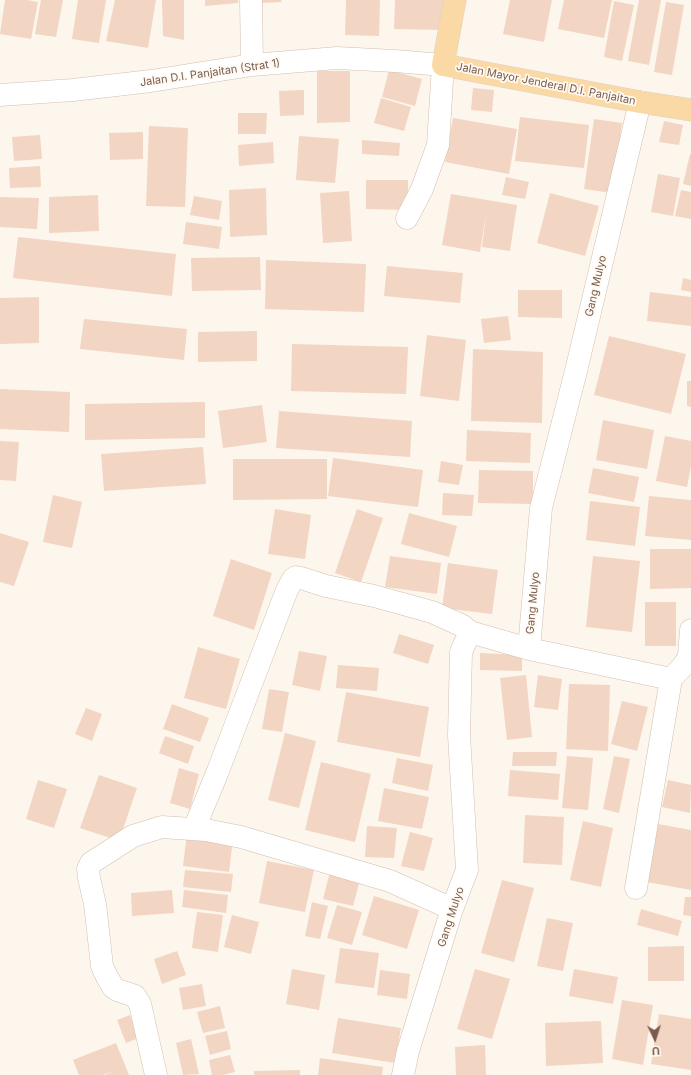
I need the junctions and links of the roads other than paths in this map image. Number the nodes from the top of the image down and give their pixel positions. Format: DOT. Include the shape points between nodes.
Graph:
graph roads {
  1 [pos="251,0"];
  2 [pos="455,0"];
  3 [pos="252,65"];
  4 [pos="444,65"];
  5 [pos="0,94"];
  6 [pos="640,102"];
  7 [pos="691,110"];
  8 [pos="407,218"];
  9 [pos="691,630"];
  10 [pos="470,632"];
  11 [pos="529,649"];
  12 [pos="671,680"];
  13 [pos="194,829"];
  14 [pos="636,888"];
  15 [pos="452,909"];
  16 [pos="156,1075"];
  17 [pos="403,1075"];
  1 -- 3 [label="street"];
  2 -- 4 [label="main road, Jalan Mayor Jenderal D.I. Panjaitan"];
  3 -- 4 [label="street, Jalan D.I. Panjaitan (Strat 1)" via="337,58"];
  3 -- 5 [label="street, Jalan D.I. Panjaitan (Strat 1)" via="151,82"];
  4 -- 6 [label="main road, Jalan Mayor Jenderal D.I. Panjaitan"];
  4 -- 8 [label="street" via="438,145 422,189"];
  6 -- 7 [label="main road, Jalan Mayor Jenderal D.I. Panjaitan"];
  6 -- 11 [label="street, Gang Mulyo" via="541,508"];
  9 -- 12 [label="street" via="689,656"];
  10 -- 11 [label="street, Gang Mulyo"];
  10 -- 13 [label="street" via="463,626 432,612 301,578 293,579"];
  10 -- 15 [label="street, Gang Mulyo" via="461,652 460,664 459,736 466,870"];
  11 -- 12 [label="street"];
  12 -- 14 [label="street"];
  13 -- 15 [label="street" via="242,837 345,867 390,881"];
  13 -- 16 [label="street" via="162,827 133,836 91,863 88,869 100,936 102,966 113,987 135,996 140,1004"];
  15 -- 17 [label="street, Gang Mulyo"];
}
